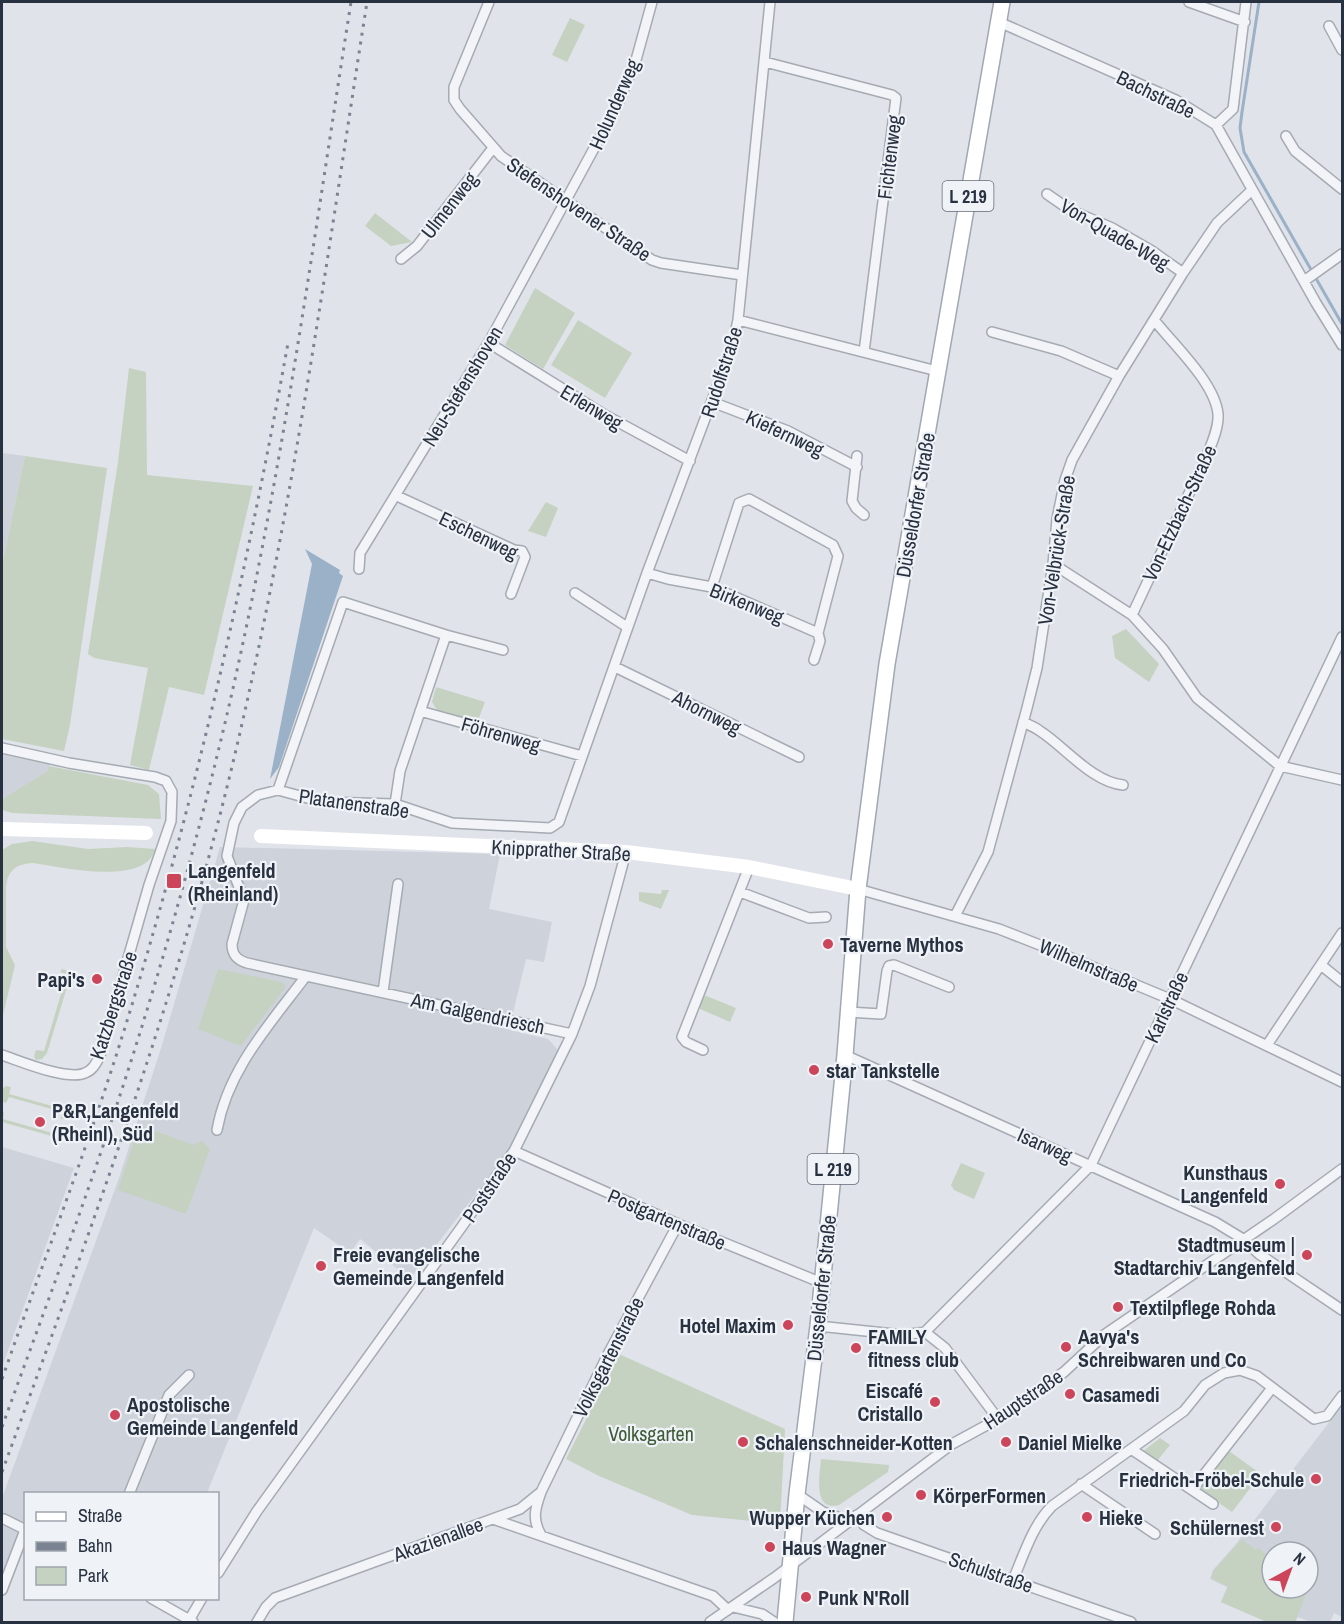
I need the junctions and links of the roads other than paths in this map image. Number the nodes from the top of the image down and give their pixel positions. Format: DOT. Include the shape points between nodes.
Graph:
graph roads {
  1 [pos="489,2"];
  2 [pos="652,2"];
  3 [pos="770,2"];
  4 [pos="1002,2"];
  5 [pos="1189,2"];
  6 [pos="1246,2"];
  7 [pos="999,22"];
  8 [pos="1245,22"];
  9 [pos="1329,26"];
  10 [pos="1342,50"];
  11 [pos="765,62"];
  12 [pos="1216,126"];
  13 [pos="1286,136"];
  14 [pos="493,147"];
  15 [pos="1342,189"];
  16 [pos="1252,190"];
  17 [pos="1047,194"];
  18 [pos="566,202"];
  19 [pos="1342,254"];
  20 [pos="401,259"];
  21 [pos="1183,273"];
  22 [pos="742,275"];
  23 [pos="1304,281"];
  24 [pos="738,320"];
  25 [pos="1155,321"];
  26 [pos="992,332"];
  27 [pos="1342,345"];
  28 [pos="497,348"];
  29 [pos="864,352"];
  30 [pos="937,371"];
  31 [pos="1119,376"];
  32 [pos="712,402"];
  33 [pos="857,456"];
  34 [pos="690,461"];
  35 [pos="857,467"];
  36 [pos="396,496"];
  37 [pos="864,515"];
  38 [pos="1053,564"];
  39 [pos="359,569"];
  40 [pos="647,573"];
  41 [pos="712,587"];
  42 [pos="575,593"];
  43 [pos="511,594"];
  44 [pos="1132,615"];
  45 [pos="627,627"];
  46 [pos="818,633"];
  47 [pos="446,635"];
  48 [pos="1342,637"];
  49 [pos="503,650"];
  50 [pos="813,660"];
  51 [pos="615,667"];
  52 [pos="606,691"];
  53 [pos="420,711"];
  54 [pos="1023,722"];
  55 [pos="2,748"];
  56 [pos="582,756"];
  57 [pos="799,757"];
  58 [pos="1280,766"];
  59 [pos="1342,780"];
  60 [pos="1123,785"];
  61 [pos="278,790"];
  62 [pos="395,804"];
  63 [pos="2,829"];
  64 [pos="146,833"];
  65 [pos="261,836"];
  66 [pos="626,852"];
  67 [pos="749,867"];
  68 [pos="398,884"];
  69 [pos="858,889"];
  70 [pos="740,892"];
  71 [pos="955,916"];
  72 [pos="826,917"];
  73 [pos="1342,933"];
  74 [pos="1321,964"];
  75 [pos="306,976"];
  76 [pos="1342,982"];
  77 [pos="949,987"];
  78 [pos="384,992"];
  79 [pos="1170,999"];
  80 [pos="848,1012"];
  81 [pos="572,1034"];
  82 [pos="1267,1045"];
  83 [pos="703,1050"];
  84 [pos="2,1055"];
  85 [pos="844,1055"];
  86 [pos="1342,1082"];
  87 [pos="217,1130"];
  88 [pos="514,1151"];
  89 [pos="1091,1165"];
  90 [pos="1342,1169"];
  91 [pos="678,1224"];
  92 [pos="1243,1239"];
  93 [pos="822,1283"];
  94 [pos="1342,1310"];
  95 [pos="818,1326"];
  96 [pos="925,1332"];
  97 [pos="189,1375"];
  98 [pos="1272,1388"];
  99 [pos="1342,1396"];
  100 [pos="998,1419"];
  101 [pos="1131,1449"];
  102 [pos="1081,1484"];
  103 [pos="1192,1490"];
  104 [pos="130,1492"];
  105 [pos="541,1492"];
  106 [pos="797,1494"];
  107 [pos="1213,1504"];
  108 [pos="857,1515"];
  109 [pos="4,1519"];
  110 [pos="493,1519"];
  111 [pos="848,1521"];
  112 [pos="24,1529"];
  113 [pos="24,1533"];
  114 [pos="1155,1533"];
  115 [pos="541,1535"];
  116 [pos="791,1564"];
  117 [pos="219,1571"];
  118 [pos="1013,1580"];
  119 [pos="2,1590"];
  120 [pos="153,1600"];
  121 [pos="201,1600"];
  122 [pos="730,1608"];
  123 [pos="190,1622"];
  124 [pos="257,1623"];
  125 [pos="710,1623"];
  126 [pos="774,1623"];
  127 [pos="785,1623"];
  128 [pos="1131,1623"];
  1 -- 14 [label="street, Stefenshovener Straße" via="454,87 454,100"];
  2 -- 18 [label="street, Holunderweg" via="636,60 617,106"];
  3 -- 11 [label="street, Rudolfstraße"];
  4 -- 7 [label="main road, Düsseldorfer Straße / L 219"];
  5 -- 8 [label="street"];
  6 -- 8 [label="street"];
  7 -- 12 [label="street, Bachstraße" via="1176,100"];
  7 -- 30 [label="main road, Düsseldorfer Straße / L 219"];
  8 -- 12 [label="street" via="1233,109"];
  9 -- 10 [label="street"];
  11 -- 22 [label="street, Rudolfstraße"];
  11 -- 29 [label="street, Fichtenweg" via="896,98"];
  12 -- 16 [label="street, Bachstraße"];
  13 -- 15 [label="street" via="1295,151"];
  14 -- 18 [label="street, Stefenshovener Straße"];
  14 -- 20 [label="street, Ulmenweg" via="417,246"];
  16 -- 21 [label="street, Von-Velbrück-Straße" via="1217,223"];
  16 -- 23 [label="street, Bachstraße"];
  17 -- 21 [label="street, Von-Quade-Weg" via="1070,210 1152,251"];
  18 -- 22 [label="street, Stefenshovener Straße" via="652,260"];
  18 -- 36 [label="street, Neu-Stefenshoven" via="489,342"];
  19 -- 23 [label="street"];
  21 -- 25 [label="street, Von-Velbrück-Straße"];
  22 -- 24 [label="street, Rudolfstraße"];
  23 -- 27 [label="street, Bachstraße"];
  24 -- 29 [label="street"];
  24 -- 32 [label="street, Rudolfstraße"];
  25 -- 31 [label="street, Von-Velbrück-Straße"];
  25 -- 44 [label="street, Von-Etzbach-Straße" via="1202,379 1218,416 1208,455"];
  26 -- 31 [label="street" via="1061,351"];
  28 -- 34 [label="street, Erlenweg" via="605,415"];
  29 -- 30 [label="street"];
  30 -- 69 [label="main road, Düsseldorfer Straße / L 219" via="887,664"];
  31 -- 38 [label="street, Von-Velbrück-Straße" via="1073,458 1065,480"];
  32 -- 34 [label="street, Rudolfstraße"];
  32 -- 35 [label="street, Kiefernweg" via="788,431"];
  33 -- 35 [label="street"];
  34 -- 40 [label="street, Rudolfstraße"];
  35 -- 37 [label="street" via="852,501"];
  36 -- 39 [label="street, Neu-Stefenshoven" via="360,553"];
  36 -- 43 [label="street, Eschenweg" via="522,551 525,557"];
  38 -- 44 [label="street"];
  38 -- 54 [label="street, Von-Velbrück-Straße" via="1037,668"];
  40 -- 41 [label="street, Birkenweg"];
  40 -- 45 [label="street, Rudolfstraße"];
  41 -- 46 [label="street, Birkenweg"];
  41 -- 46 [label="street" via="739,503 749,499 833,545 838,556"];
  42 -- 45 [label="street"];
  44 -- 58 [label="street" via="1163,649 1197,698"];
  45 -- 51 [label="street, Rudolfstraße"];
  46 -- 50 [label="street" via="820,641"];
  47 -- 49 [label="street"];
  47 -- 53 [label="street"];
  47 -- 61 [label="street, Platanenstraße" via="343,602"];
  48 -- 58 [label="street, Karlstraße"];
  51 -- 52 [label="street, Rudolfstraße"];
  51 -- 57 [label="street, Ahornweg"];
  52 -- 56 [label="street, Platanenstraße"];
  53 -- 56 [label="street, Föhrenweg"];
  53 -- 62 [label="street" via="400,771"];
  54 -- 60 [label="street" via="1040,730 1110,784"];
  54 -- 71 [label="street, Von-Velbrück-Straße" via="988,852"];
  55 -- 84 [label="street, Katzbergstraße" via="155,777 166,781 172,792 171,821 94,1066 74,1075"];
  56 -- 62 [label="street, Platanenstraße" via="559,822 550,828 453,823"];
  58 -- 59 [label="street"];
  58 -- 79 [label="street, Karlstraße"];
  61 -- 62 [label="street, Platanenstraße" via="322,802"];
  61 -- 75 [label="street, Am Galgendriesch" via="258,795 242,807 234,823 227,856 244,900 232,950 241,961"];
  63 -- 64 [label="main road"];
  65 -- 66 [label="main road, Knipprather Straße"];
  66 -- 67 [label="main road, Knipprather Straße"];
  66 -- 81 [label="street, Poststraße" via="590,986"];
  67 -- 69 [label="main road, Knipprather Straße"];
  67 -- 70 [label="street"];
  68 -- 78 [label="street, Am Galgendriesch"];
  69 -- 71 [label="street, Wilhelmstraße"];
  69 -- 80 [label="main road, Düsseldorfer Straße / L 219"];
  70 -- 72 [label="street" via="810,918"];
  70 -- 83 [label="street" via="682,1037"];
  71 -- 79 [label="street, Wilhelmstraße" via="999,929"];
  73 -- 74 [label="street"];
  74 -- 76 [label="street"];
  74 -- 82 [label="street"];
  75 -- 78 [label="street, Am Galgendriesch"];
  75 -- 87 [label="street" via="245,1058 221,1108"];
  77 -- 80 [label="street" via="889,966 881,1014"];
  78 -- 81 [label="street, Am Galgendriesch"];
  79 -- 82 [label="street, Wilhelmstraße"];
  79 -- 89 [label="street, Karlstraße"];
  80 -- 85 [label="main road, Düsseldorfer Straße / L 219"];
  81 -- 88 [label="street, Poststraße"];
  82 -- 86 [label="street, Wilhelmstraße"];
  85 -- 89 [label="street, Isarweg"];
  85 -- 93 [label="main road, Düsseldorfer Straße / L 219"];
  88 -- 91 [label="street, Postgartenstraße"];
  88 -- 117 [label="street, Poststraße" via="257,1511"];
  89 -- 92 [label="street, Isarweg" via="1215,1222"];
  89 -- 96 [label="street, Karlstraße"];
  90 -- 92 [label="street, Hauptstraße"];
  91 -- 93 [label="street, Postgartenstraße"];
  91 -- 105 [label="street, Volksgartenstraße" via="607,1356"];
  92 -- 94 [label="street, Isarweg"];
  92 -- 100 [label="street, Hauptstraße" via="1104,1335 1064,1372"];
  93 -- 95 [label="main road, Düsseldorfer Straße / L 219"];
  95 -- 96 [label="street" via="904,1335"];
  95 -- 106 [label="main road, Düsseldorfer Straße / L 219"];
  96 -- 100 [label="street" via="945,1348"];
  97 -- 104 [label="street" via="169,1395"];
  98 -- 99 [label="street" via="1318,1419 1327,1416"];
  98 -- 101 [label="street" via="1249,1372 1224,1373 1206,1385 1189,1407"];
  98 -- 103 [label="street"];
  100 -- 108 [label="street, Hauptstraße" via="952,1444"];
  101 -- 102 [label="street"];
  101 -- 103 [label="street"];
  102 -- 114 [label="street"];
  102 -- 118 [label="street" via="1046,1512"];
  103 -- 107 [label="street"];
  105 -- 110 [label="street, Volksgartenstraße" via="520,1509"];
  105 -- 115 [label="street, Volksgartenstraße" via="534,1510 535,1525"];
  106 -- 111 [label="street" via="823,1512"];
  106 -- 116 [label="main road, Düsseldorfer Straße / L 219"];
  108 -- 111 [label="street, Hauptstraße"];
  108 -- 118 [label="street, Schulstraße" via="877,1533"];
  109 -- 112 [label="street"];
  110 -- 115 [label="street, Akazienallee"];
  110 -- 124 [label="street, Akazienallee" via="275,1598"];
  111 -- 116 [label="street, Hauptstraße"];
  113 -- 119 [label="street"];
  115 -- 122 [label="street, Akazienallee" via="713,1596"];
  116 -- 122 [label="street, Hauptstraße"];
  116 -- 127 [label="main road, L 219"];
  118 -- 128 [label="street, Schulstraße"];
  120 -- 123 [label="street"];
  121 -- 123 [label="street"];
  122 -- 125 [label="street, Hauptstraße"];
  122 -- 126 [label="street" via="762,1614"];
}
